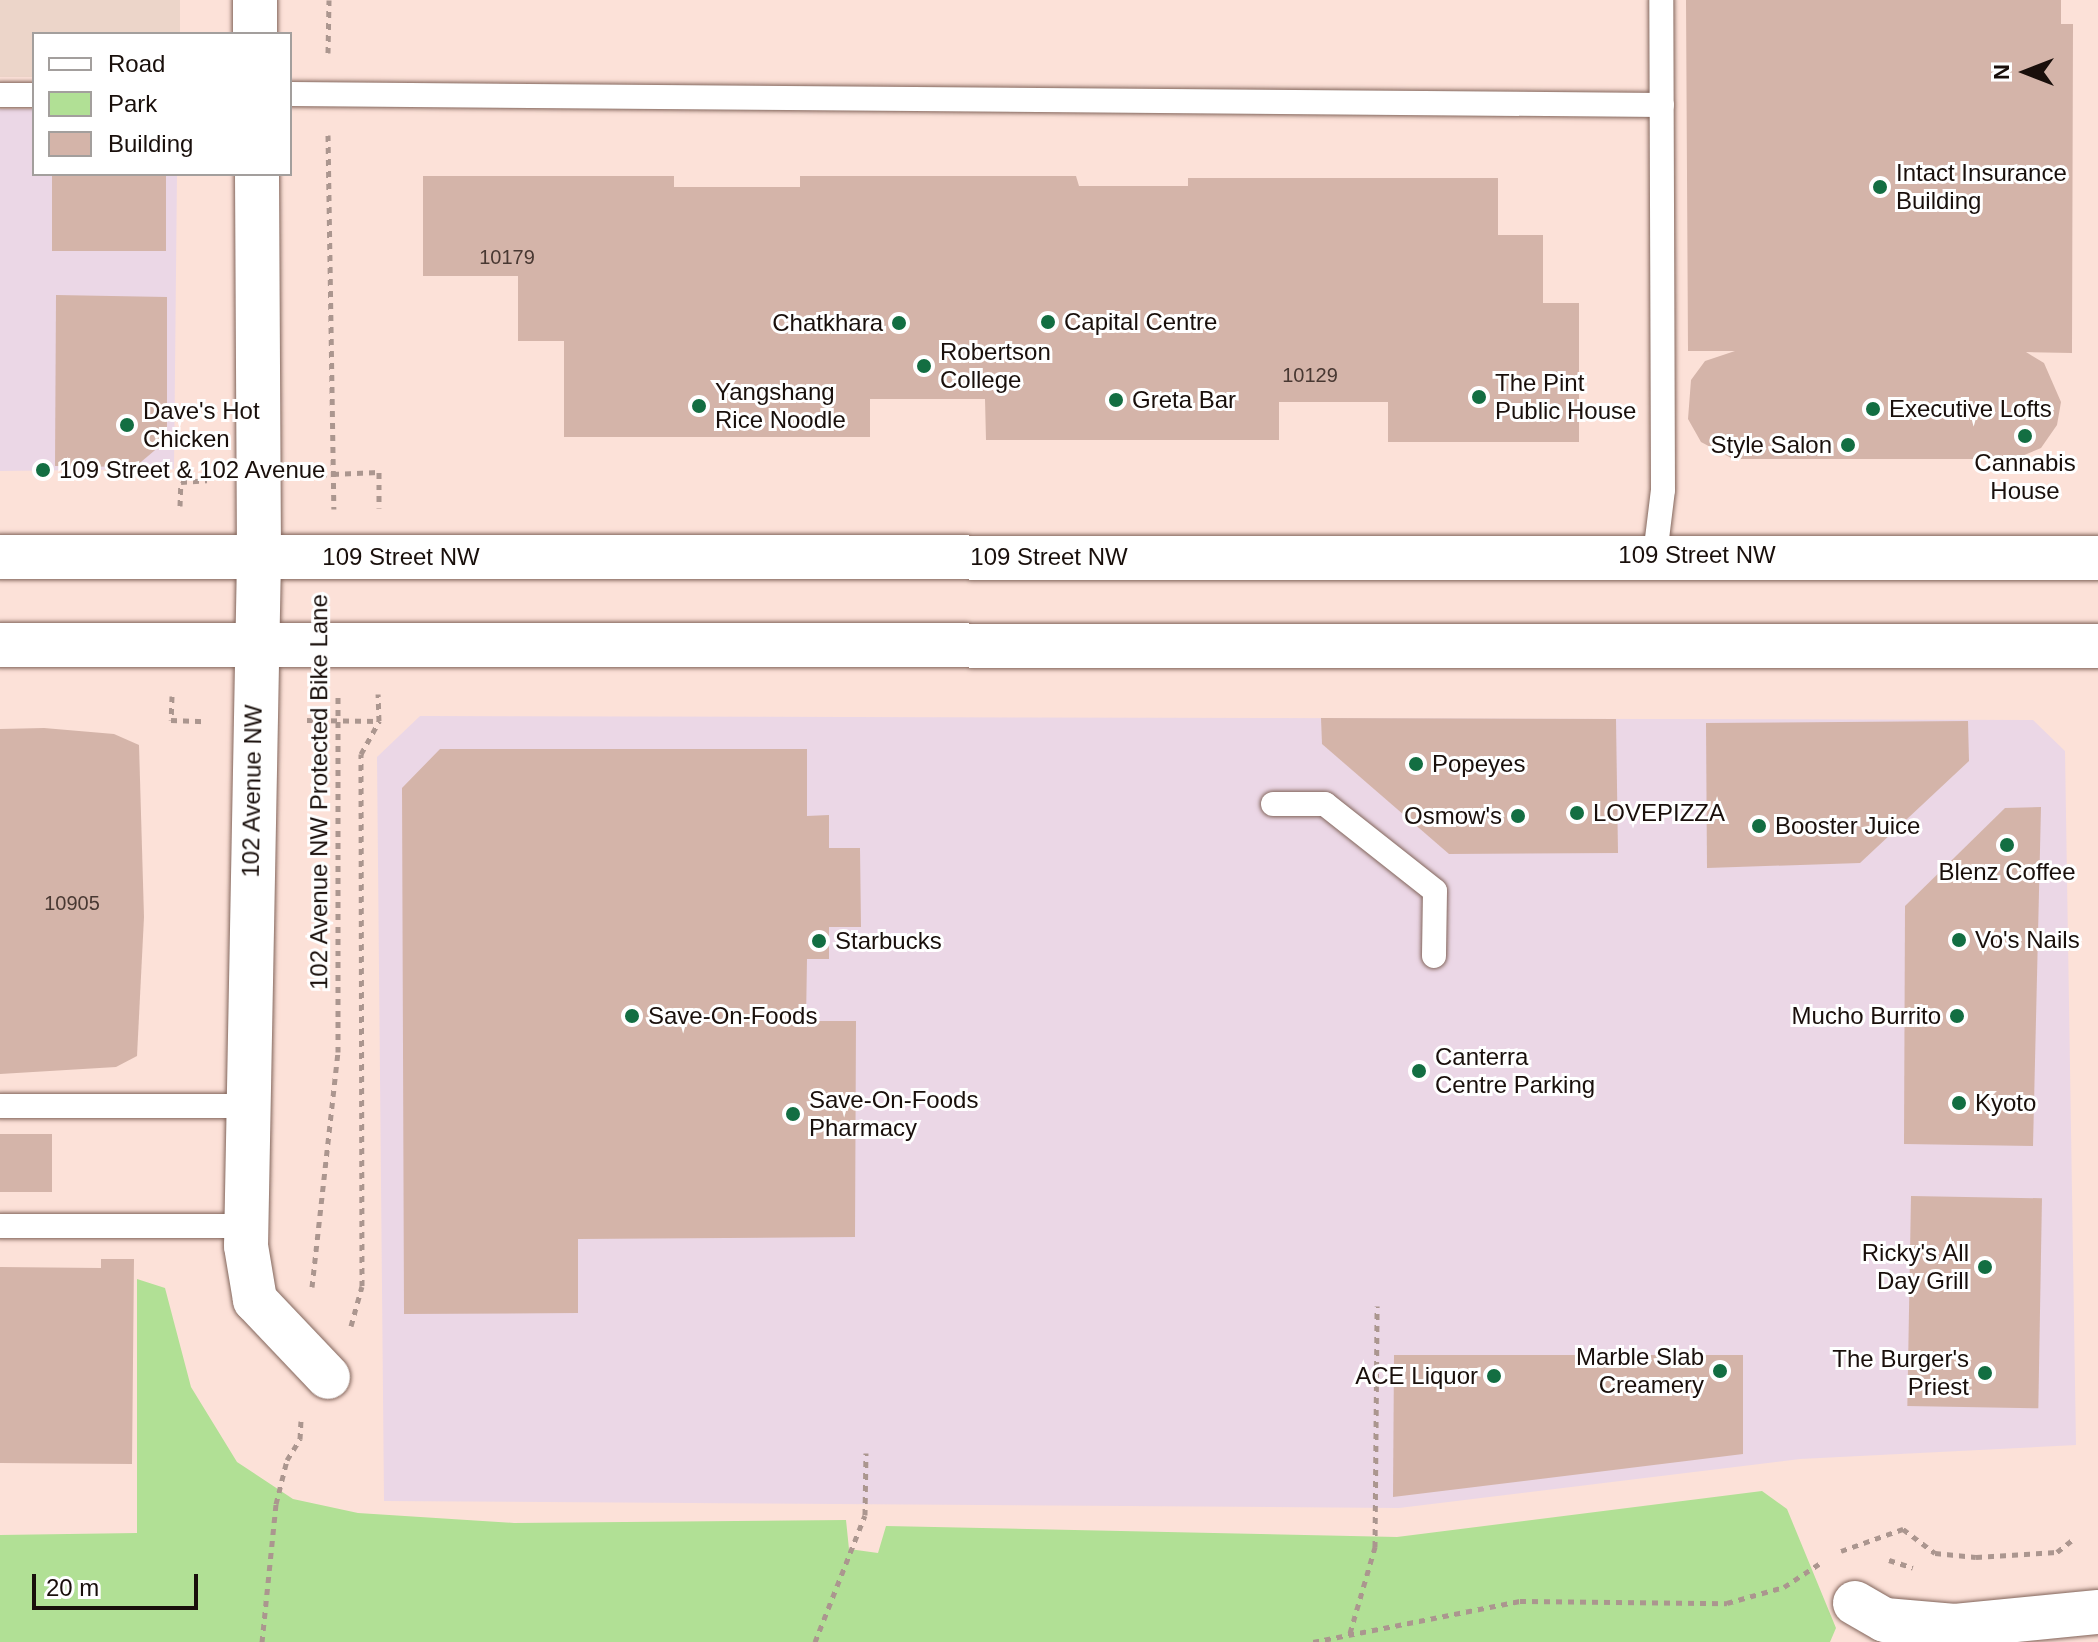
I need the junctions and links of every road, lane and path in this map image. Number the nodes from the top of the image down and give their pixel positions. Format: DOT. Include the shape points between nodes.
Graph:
graph roads {
  1 [pos="255,0"];
  2 [pos="329,0"];
  3 [pos="1661,0"];
  4 [pos="255,32"];
  5 [pos="292,94"];
  6 [pos="0,95"];
  7 [pos="32,95"];
  8 [pos="327,95"];
  9 [pos="1662,105"];
  10 [pos="257,176"];
  11 [pos="1655,555"];
  12 [pos="0,557"];
  13 [pos="336,557"];
  14 [pos="259,558"];
  15 [pos="2098,558"];
  16 [pos="338,642"];
  17 [pos="254,643"];
  18 [pos="0,645"];
  19 [pos="2098,646"];
  20 [pos="379,721"];
  21 [pos="1273,804"];
  22 [pos="1434,956"];
  23 [pos="0,1106"];
  24 [pos="248,1106"];
  25 [pos="0,1226"];
  26 [pos="247,1226"];
  27 [pos="1377,1306"];
  28 [pos="349,1335"];
  29 [pos="316,1366"];
  30 [pos="866,1453"];
  31 [pos="2075,1538"];
  32 [pos="1850,1547"];
  33 [pos="1784,1587"];
  34 [pos="2098,1612"];
  35 [pos="1869,1622"];
  36 [pos="1350,1633"];
  37 [pos="262,1642"];
  38 [pos="815,1642"];
  39 [pos="1313,1642"];
  1 -- 4 [label="main road"];
  2 -- 8 [label="path"];
  3 -- 9 [label="lane"];
  5 -- 8 [label="lane"];
  6 -- 7 [label="lane"];
  8 -- 9 [label="lane"];
  8 -- 13 [label="path"];
  9 -- 11 [label="lane" via="1663,490"];
  10 -- 14 [label="main road, 102 Avenue NW"];
  11 -- 13 [label="main road, 109 Street NW"];
  11 -- 15 [label="main road, 109 Street NW"];
  12 -- 14 [label="main road, 109 Street NW"];
  13 -- 14 [label="main road, 109 Street NW"];
  14 -- 17 [label="main road, 102 Avenue NW"];
  16 -- 17 [label="main road"];
  16 -- 19 [label="main road"];
  16 -- 29 [label="path, 102 Avenue NW Protected Bike Lane" via="338,1052"];
  17 -- 18 [label="main road"];
  17 -- 24 [label="main road, 102 Avenue NW"];
  20 -- 28 [label="path" via="361,754 362,1286"];
  21 -- 22 [label="lane" via="1325,804 1435,891"];
  23 -- 24 [label="lane"];
  24 -- 26 [label="main road, 102 Avenue NW"];
  25 -- 26 [label="lane"];
  26 -- 29 [label="main road, 102 Avenue NW" via="255,1300"];
  27 -- 36 [label="path" via="1375,1547"];
  29 -- 37 [label="path, 102 Avenue NW Protected Bike Lane" via="300,1439 287,1460 276,1504"];
  30 -- 38 [label="path" via="865,1515"];
  31 -- 32 [label="path" via="2057,1552 1976,1557 1935,1553 1903,1529"];
  33 -- 36 [label="path" via="1727,1603 1520,1601"];
  34 -- 35 [label="main road" via="1955,1626"];
  36 -- 39 [label="path"];
}
